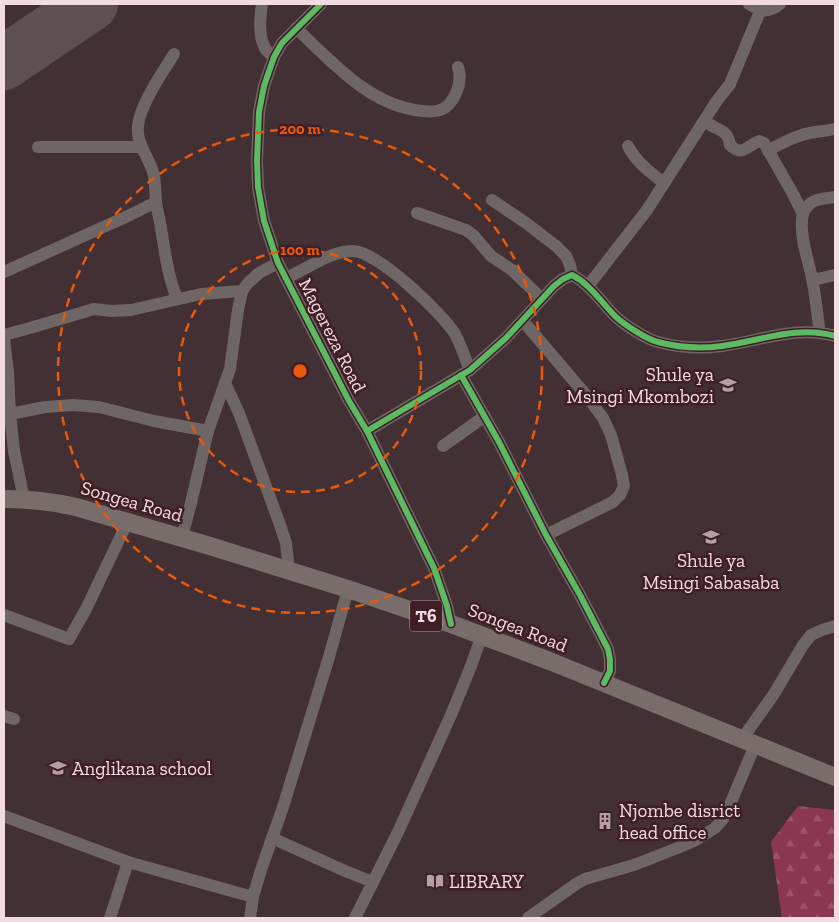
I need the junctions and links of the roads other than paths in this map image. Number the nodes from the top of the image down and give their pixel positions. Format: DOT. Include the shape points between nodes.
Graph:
graph roads {
  1 [pos="262,4"];
  2 [pos="321,4"];
  3 [pos="780,4"];
  4 [pos="757,6"];
  5 [pos="296,28"];
  6 [pos="174,54"];
  7 [pos="274,57"];
  8 [pos="458,67"];
  9 [pos="705,121"];
  10 [pos="835,129"];
  11 [pos="628,146"];
  12 [pos="38,147"];
  13 [pos="142,148"];
  14 [pos="768,151"];
  15 [pos="664,184"];
  16 [pos="835,197"];
  17 [pos="492,200"];
  18 [pos="156,202"];
  19 [pos="417,213"];
  20 [pos="803,214"];
  21 [pos="278,263"];
  22 [pos="4,272"];
  23 [pos="572,275"];
  24 [pos="835,275"];
  25 [pos="286,278"];
  26 [pos="813,280"];
  27 [pos="588,286"];
  28 [pos="242,291"];
  29 [pos="177,299"];
  30 [pos="542,299"];
  31 [pos="523,321"];
  32 [pos="820,332"];
  33 [pos="835,336"];
  34 [pos="4,337"];
  35 [pos="465,372"];
  36 [pos="225,383"];
  37 [pos="10,414"];
  38 [pos="485,416"];
  39 [pos="208,431"];
  40 [pos="367,431"];
  41 [pos="443,446"];
  42 [pos="4,499"];
  43 [pos="24,499"];
  44 [pos="128,521"];
  45 [pos="546,535"];
  46 [pos="182,537"];
  47 [pos="288,570"];
  48 [pos="348,589"];
  49 [pos="4,615"];
  50 [pos="451,624"];
  51 [pos="835,626"];
  52 [pos="482,635"];
  53 [pos="604,683"];
  54 [pos="748,742"];
  55 [pos="835,777"];
  56 [pos="4,816"];
  57 [pos="272,838"];
  58 [pos="128,862"];
  59 [pos="373,882"];
  60 [pos="254,897"];
  61 [pos="360,917"];
  62 [pos="110,918"];
  63 [pos="250,918"];
  64 [pos="528,918"];
  1 -- 7 [label="street" via="263,42"];
  2 -- 5 [label="street, Magereza Road"];
  3 -- 4 [label="street" via="771,10"];
  4 -- 9 [label="street" via="737,71"];
  5 -- 7 [label="street, Magereza Road"];
  5 -- 8 [label="street" via="334,64 374,95 404,108 436,112 446,107 459,85"];
  6 -- 13 [label="street" via="140,114 138,137"];
  7 -- 21 [label="street, Magereza Road" via="259,112 257,161 264,221"];
  9 -- 14 [label="street" via="725,132 730,145 736,150 742,151 759,141"];
  9 -- 15 [label="street"];
  10 -- 14 [label="street" via="810,133"];
  11 -- 15 [label="street" via="641,164"];
  12 -- 13 [label="street"];
  13 -- 18 [label="street" via="156,183"];
  14 -- 20 [label="street"];
  15 -- 27 [label="street"];
  16 -- 20 [label="street" via="812,202"];
  17 -- 23 [label="street" via="556,246 566,256"];
  18 -- 22 [label="street"];
  18 -- 29 [label="street"];
  19 -- 30 [label="street" via="466,230"];
  20 -- 26 [label="street" via="802,233"];
  21 -- 25 [label="street, Magereza Road"];
  21 -- 28 [label="street" via="259,273"];
  23 -- 27 [label="street"];
  23 -- 30 [label="street" via="554,286"];
  24 -- 26 [label="street"];
  25 -- 35 [label="street" via="339,252 355,251 372,257 391,270 442,318 463,351"];
  25 -- 40 [label="street, Magereza Road"];
  26 -- 32 [label="street"];
  27 -- 32 [label="street" via="617,318 641,334 656,342 684,348 723,346 776,335"];
  28 -- 29 [label="street"];
  28 -- 36 [label="street"];
  29 -- 34 [label="street" via="131,310 94,309"];
  30 -- 31 [label="street"];
  31 -- 35 [label="street"];
  31 -- 45 [label="street" via="603,418 611,435 624,486 614,502"];
  32 -- 33 [label="street"];
  34 -- 37 [label="street"];
  35 -- 38 [label="street"];
  35 -- 40 [label="street"];
  36 -- 39 [label="street"];
  36 -- 47 [label="street" via="240,413 279,522 286,543"];
  37 -- 39 [label="street" via="73,405"];
  37 -- 43 [label="street"];
  38 -- 41 [label="street"];
  38 -- 45 [label="street"];
  39 -- 46 [label="street"];
  40 -- 50 [label="street, Magereza Road" via="434,568"];
  42 -- 43 [label="highway, Songea Road / T6"];
  43 -- 44 [label="highway, Songea Road / T6" via="54,502"];
  44 -- 46 [label="highway, Songea Road / T6"];
  44 -- 49 [label="street" via="70,639"];
  45 -- 53 [label="street" via="608,649 610,671"];
  46 -- 47 [label="highway, Songea Road / T6"];
  47 -- 48 [label="highway, Songea Road / T6"];
  48 -- 50 [label="highway, Songea Road / T6"];
  48 -- 57 [label="street"];
  50 -- 52 [label="highway, Songea Road / T6"];
  51 -- 54 [label="street" via="811,635"];
  52 -- 53 [label="highway, Songea Road / T6"];
  52 -- 59 [label="street" via="451,715"];
  53 -- 54 [label="highway, Songea Road / T6"];
  54 -- 55 [label="highway, Songea Road / T6"];
  54 -- 64 [label="street" via="729,808 715,828 675,849 586,879"];
  56 -- 58 [label="street"];
  57 -- 59 [label="street"];
  57 -- 60 [label="street"];
  58 -- 60 [label="street"];
  58 -- 62 [label="street"];
  59 -- 61 [label="street"];
  60 -- 63 [label="street"];
}
